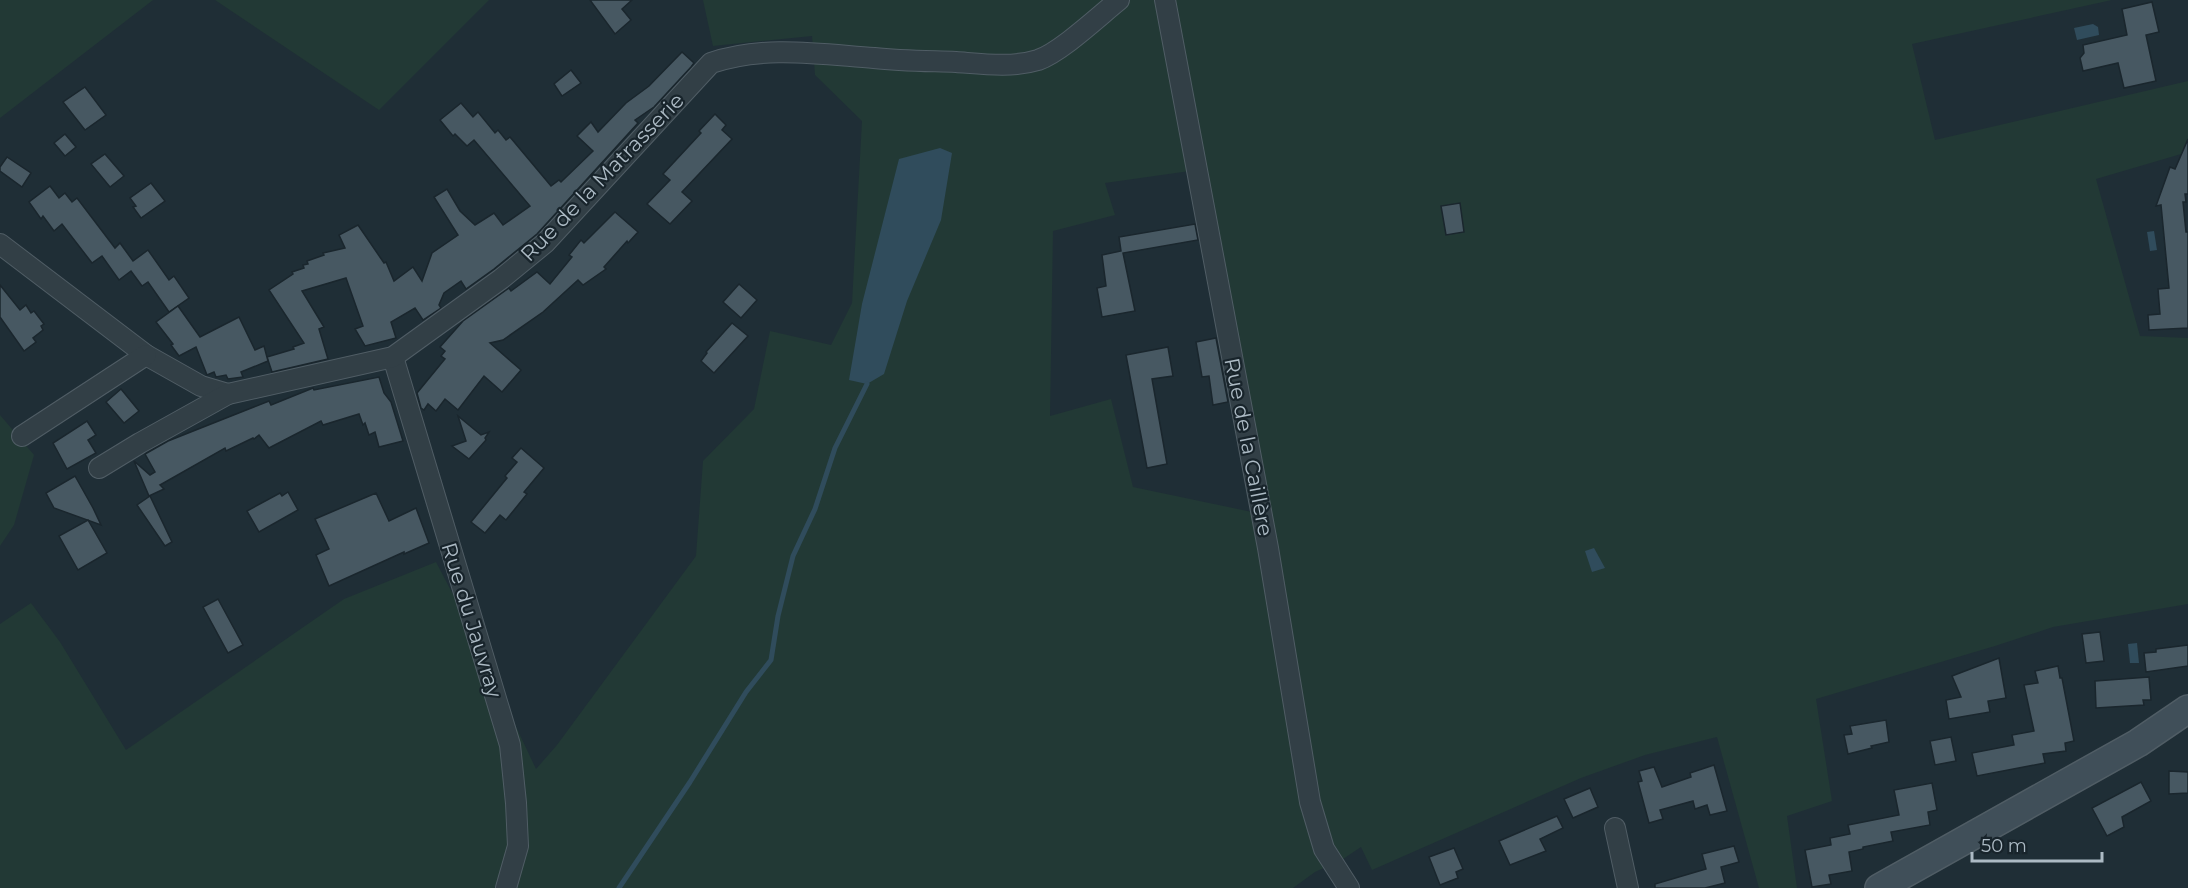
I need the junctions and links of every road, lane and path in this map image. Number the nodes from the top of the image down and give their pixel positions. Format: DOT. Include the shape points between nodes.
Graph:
graph roads {
  1 [pos="1119,0"];
  2 [pos="1165,0"];
  3 [pos="0,244"];
  4 [pos="146,355"];
  5 [pos="393,357"];
  6 [pos="228,394"];
  7 [pos="22,436"];
  8 [pos="99,468"];
  9 [pos="2188,709"];
  10 [pos="1615,828"];
  11 [pos="506,888"];
  12 [pos="1349,888"];
  13 [pos="1628,888"];
  14 [pos="1879,888"];
  1 -- 5 [label="street, Rue de la Matrasserie" via="1039,59 1008,65 755,52 711,63 545,243"];
  2 -- 12 [label="street, Rue de la Caillère" via="1268,548 1310,802 1324,849"];
  3 -- 4 [label="street, Rue de la Matrasserie"];
  4 -- 6 [label="street, Rue de la Matrasserie" via="201,386"];
  4 -- 7 [label="street"];
  5 -- 6 [label="street, Rue de la Matrasserie"];
  5 -- 11 [label="street, Rue du Jauvray" via="510,745 518,846"];
  6 -- 8 [label="street, Rue de la Matrasserie"];
  9 -- 14 [label="street" via="2138,743"];
  10 -- 13 [label="street"];
}
